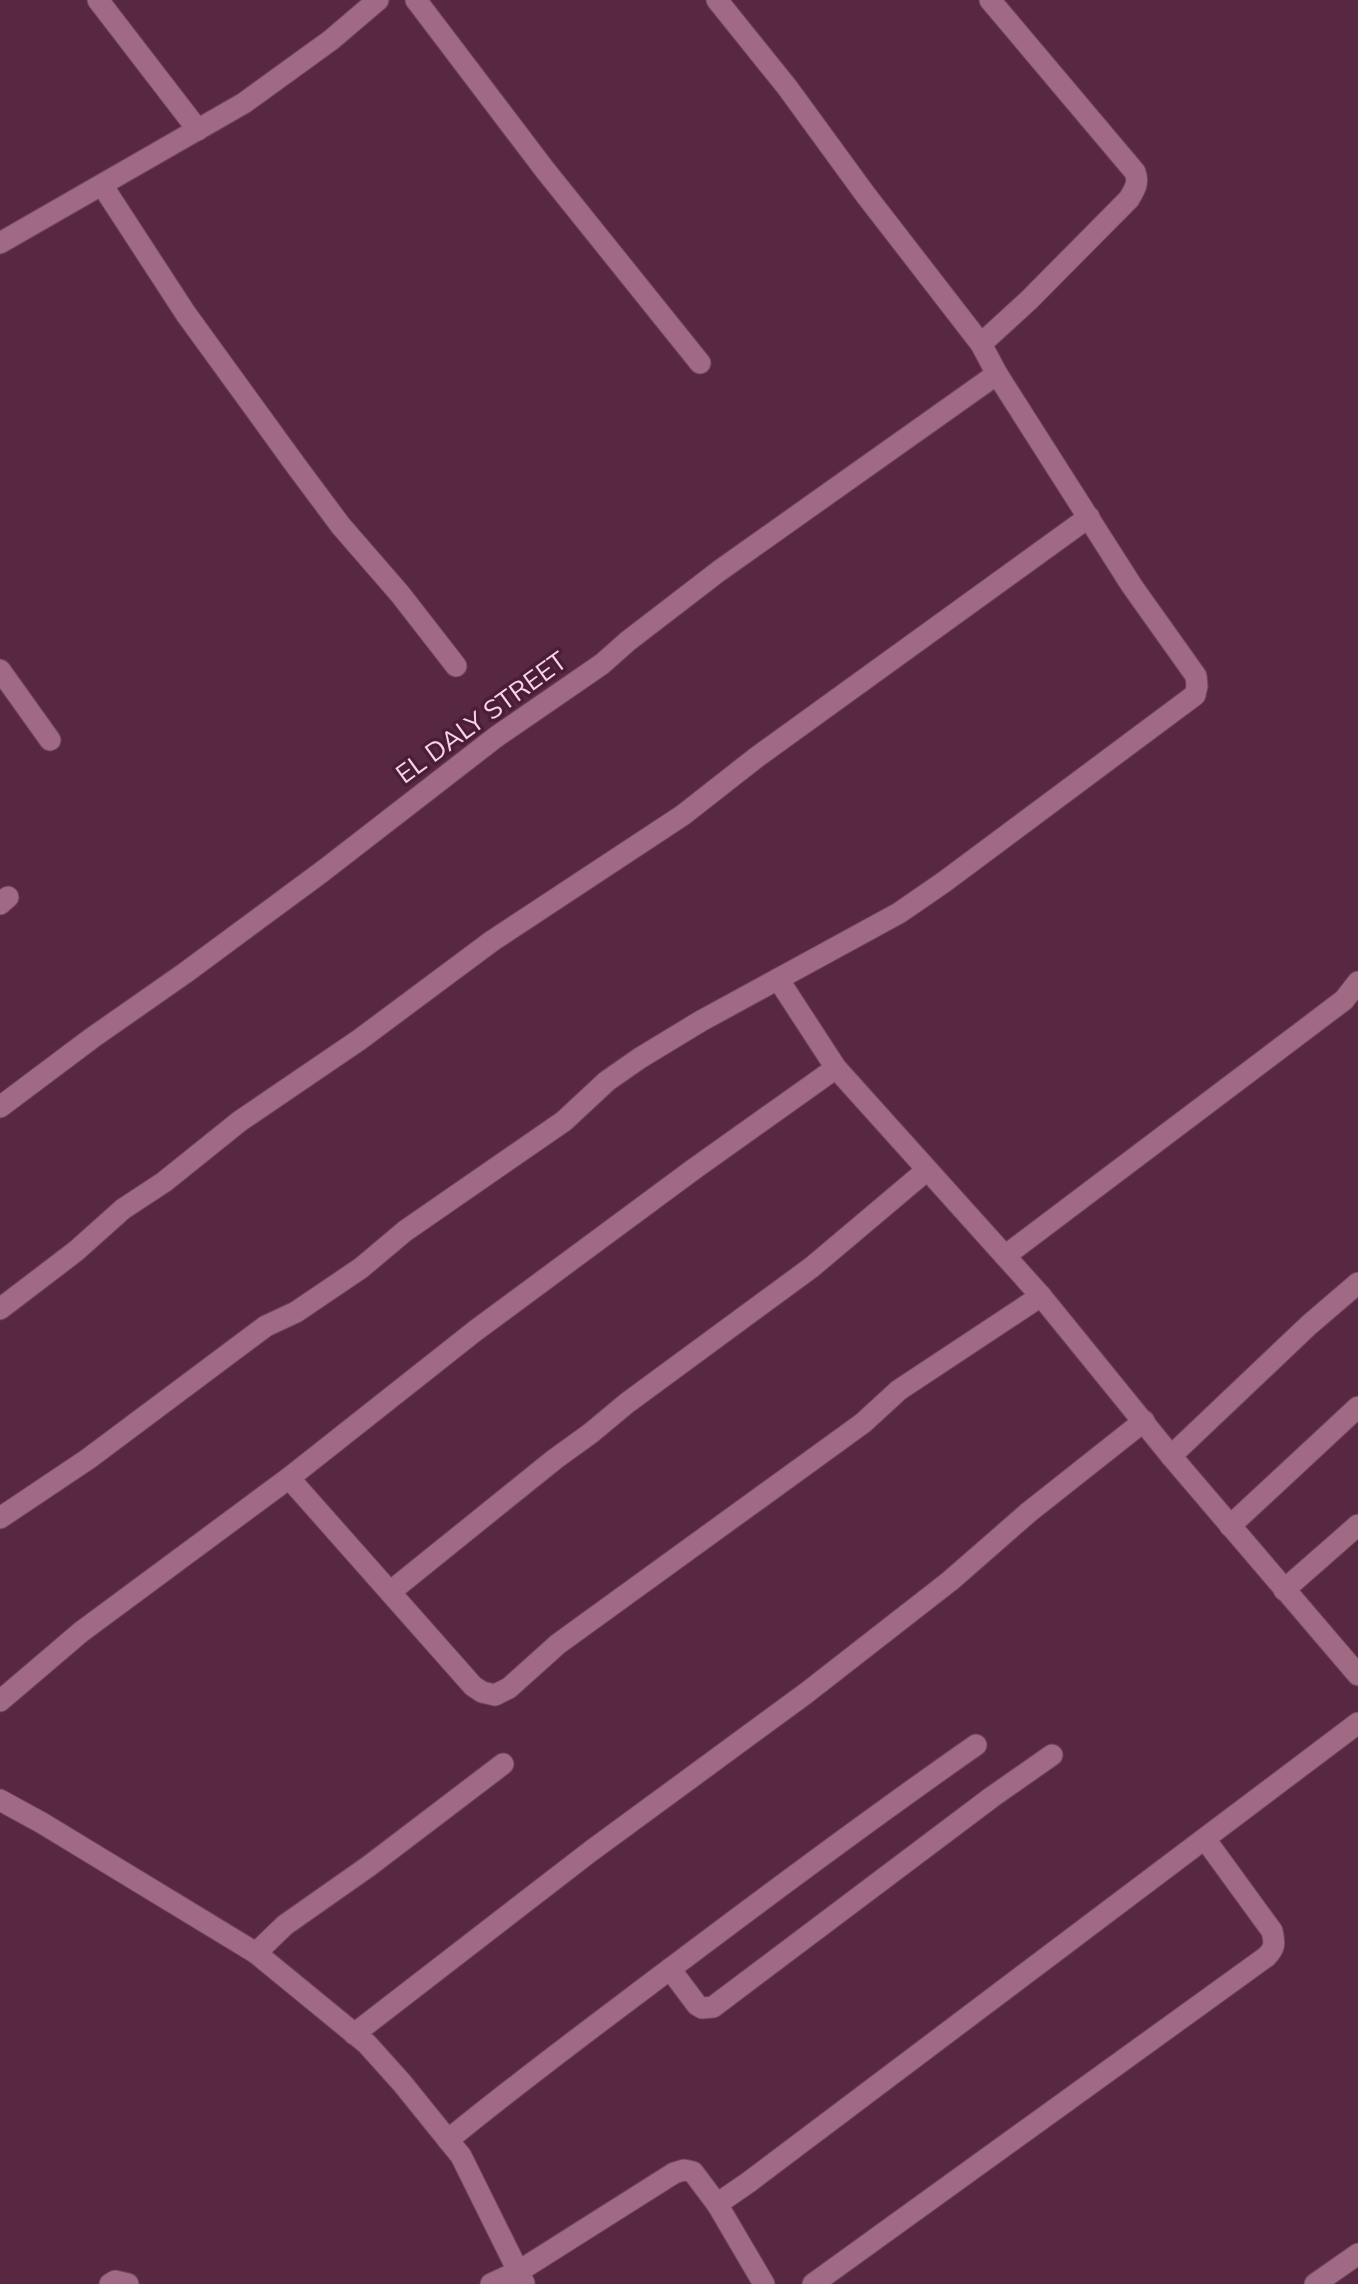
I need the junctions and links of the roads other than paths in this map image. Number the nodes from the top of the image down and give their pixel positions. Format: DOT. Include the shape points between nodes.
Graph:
graph roads {
  1 [pos="98,0"];
  2 [pos="378,0"];
  3 [pos="416,0"];
  4 [pos="718,0"];
  5 [pos="990,0"];
  6 [pos="198,130"];
  7 [pos="102,186"];
  8 [pos="0,243"];
  9 [pos="981,344"];
  10 [pos="700,363"];
  11 [pos="997,374"];
  12 [pos="1089,517"];
  13 [pos="456,666"];
  14 [pos="0,670"];
  15 [pos="50,740"];
  16 [pos="778,979"];
  17 [pos="1358,982"];
  18 [pos="836,1068"];
  19 [pos="0,1107"];
  20 [pos="927,1170"];
  21 [pos="1005,1256"];
  22 [pos="1358,1283"];
  23 [pos="1041,1296"];
  24 [pos="0,1309"];
  25 [pos="1358,1407"];
  26 [pos="1144,1421"];
  27 [pos="1171,1456"];
  28 [pos="289,1478"];
  29 [pos="0,1518"];
  30 [pos="1230,1525"];
  31 [pos="1358,1525"];
  32 [pos="1284,1590"];
  33 [pos="390,1592"];
  34 [pos="1358,1675"];
  35 [pos="0,1701"];
  36 [pos="1358,1723"];
  37 [pos="976,1745"];
  38 [pos="1052,1755"];
  39 [pos="503,1764"];
  40 [pos="0,1800"];
  41 [pos="1205,1839"];
  42 [pos="256,1953"];
  43 [pos="670,1969"];
  44 [pos="354,2034"];
  45 [pos="448,2140"];
  46 [pos="717,2204"];
  47 [pos="1358,2253"];
  48 [pos="522,2277"];
  49 [pos="110,2284"];
  50 [pos="128,2284"];
  51 [pos="491,2284"];
  52 [pos="764,2284"];
  53 [pos="813,2284"];
  54 [pos="1315,2284"];
  1 -- 6 [label="street"];
  2 -- 6 [label="street" via="331,40"];
  3 -- 10 [label="street"];
  4 -- 9 [label="street"];
  5 -- 9 [label="street" via="1135,172 1137,180 1129,198"];
  6 -- 7 [label="street"];
  7 -- 8 [label="street"];
  7 -- 13 [label="street" via="186,314 273,434 341,526"];
  9 -- 11 [label="street"];
  11 -- 12 [label="street"];
  11 -- 19 [label="street, EL DALY STREET" via="719,571 602,664 496,737 185,974"];
  12 -- 16 [label="street" via="1196,676 1195,695 899,914"];
  12 -- 24 [label="street" via="683,815 492,941 240,1121"];
  14 -- 15 [label="street"];
  16 -- 18 [label="street"];
  16 -- 29 [label="street" via="640,1058 564,1121 405,1231 361,1268 296,1312 266,1326 88,1459"];
  17 -- 21 [label="street" via="1344,1000"];
  18 -- 20 [label="street"];
  18 -- 28 [label="street" via="475,1331"];
  20 -- 21 [label="street"];
  20 -- 33 [label="street" via="812,1267 627,1403"];
  21 -- 23 [label="street"];
  22 -- 27 [label="street"];
  23 -- 26 [label="street"];
  23 -- 33 [label="street" via="899,1390 863,1423 558,1644 495,1695 473,1686"];
  25 -- 30 [label="street"];
  26 -- 27 [label="street"];
  26 -- 44 [label="street" via="806,1694 591,1851"];
  27 -- 30 [label="street"];
  28 -- 33 [label="street"];
  28 -- 35 [label="street" via="81,1632"];
  30 -- 32 [label="street"];
  31 -- 32 [label="street"];
  32 -- 34 [label="street"];
  36 -- 41 [label="street"];
  37 -- 43 [label="street"];
  38 -- 43 [label="street" via="713,2007 697,2005"];
  39 -- 42 [label="street" via="285,1925"];
  40 -- 42 [label="street"];
  41 -- 46 [label="street"];
  41 -- 53 [label="street" via="1272,1931 1275,1944 1266,1958"];
  42 -- 44 [label="street"];
  43 -- 45 [label="street"];
  44 -- 45 [label="street"];
  45 -- 48 [label="street" via="461,2156"];
  46 -- 48 [label="street" via="693,2172 684,2170"];
  46 -- 52 [label="street"];
  47 -- 54 [label="street"];
  48 -- 51 [label="street"];
  49 -- 50 [label="street"];
}
